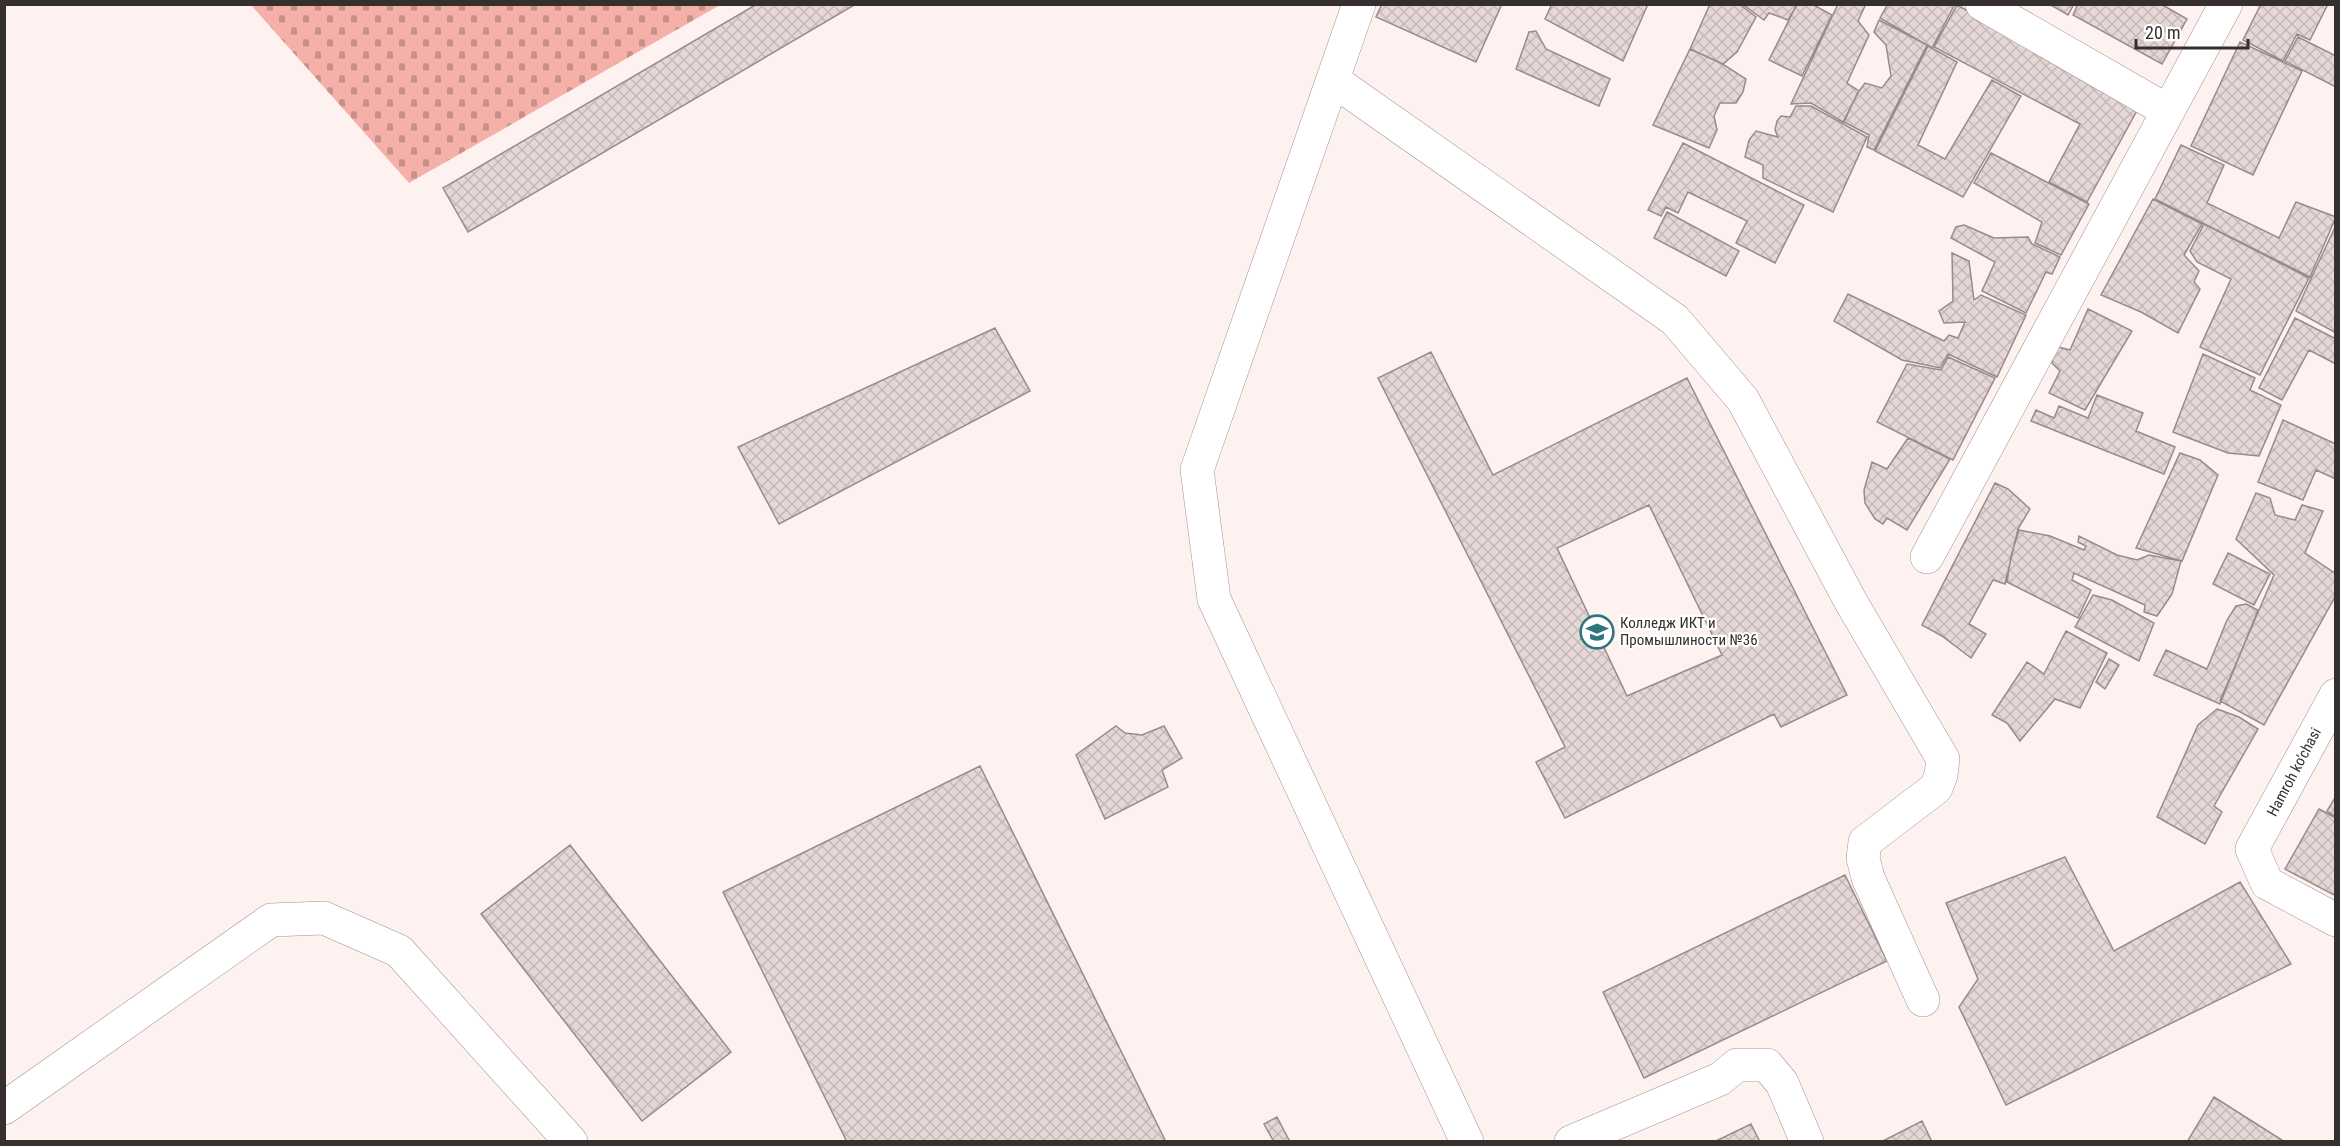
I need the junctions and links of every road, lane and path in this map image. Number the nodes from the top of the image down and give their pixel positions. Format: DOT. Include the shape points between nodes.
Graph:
graph roads {
  1 [pos="1359,4"];
  2 [pos="1982,4"];
  3 [pos="2226,4"];
  4 [pos="1333,80"];
  5 [pos="2168,111"];
  6 [pos="1927,557"];
  7 [pos="2336,695"];
  8 [pos="2336,920"];
  9 [pos="1923,1000"];
  10 [pos="4,1108"];
  11 [pos="571,1142"];
  12 [pos="1467,1142"];
  13 [pos="1571,1142"];
  14 [pos="1807,1142"];
  1 -- 4 [label="street"];
  2 -- 5 [label="street"];
  3 -- 5 [label="street"];
  4 -- 9 [label="street" via="1675,320 1743,400 1851,603 1943,759 1935,788 1865,842 1863,858 1868,878"];
  4 -- 12 [label="street" via="1197,470 1215,599"];
  5 -- 6 [label="street"];
  7 -- 8 [label="street, Hamroh ko'chasi" via="2252,849 2267,883"];
  10 -- 11 [label="street" via="271,920 324,918 399,951"];
  13 -- 14 [label="street" via="1720,1079 1737,1065 1767,1065 1782,1083"];
}
